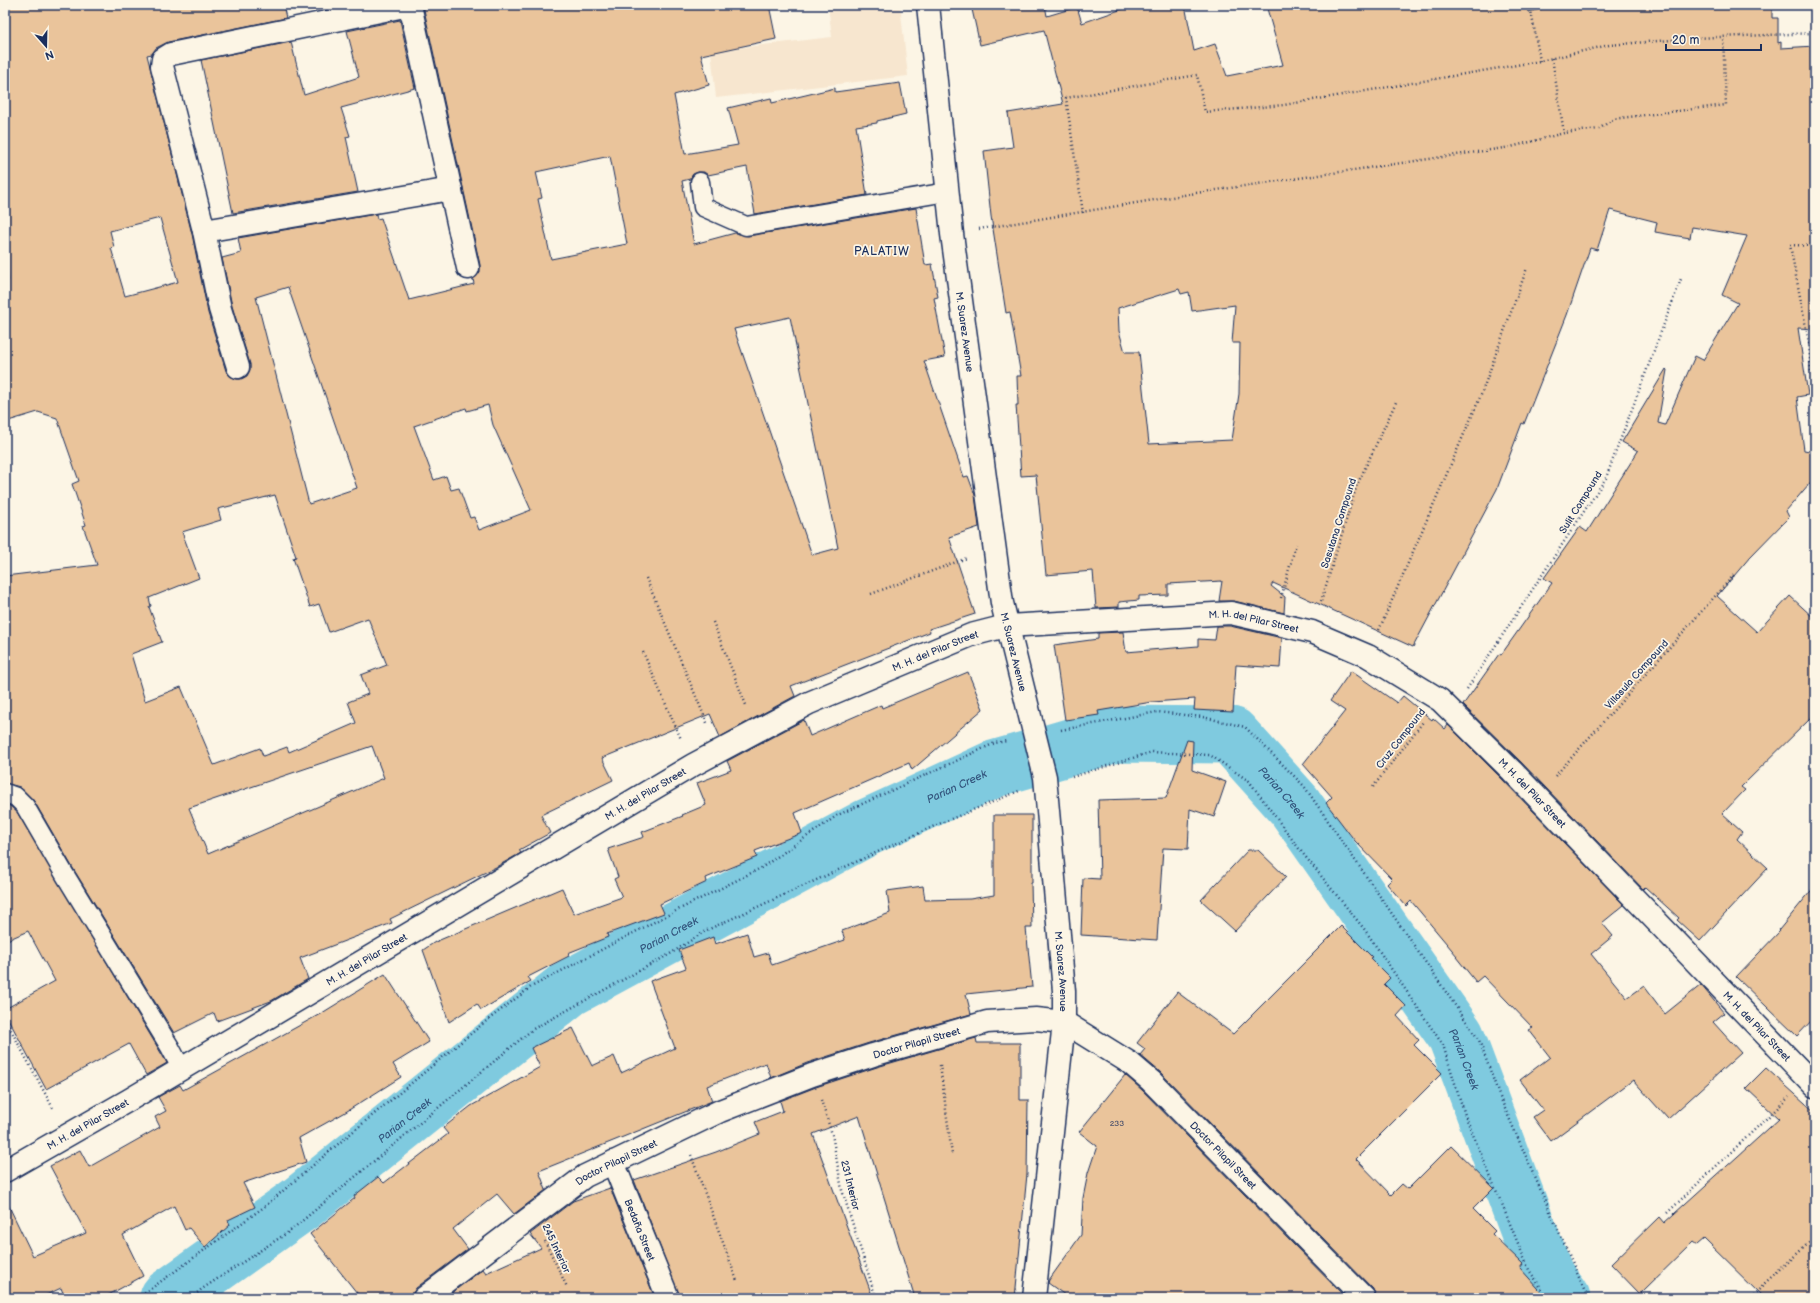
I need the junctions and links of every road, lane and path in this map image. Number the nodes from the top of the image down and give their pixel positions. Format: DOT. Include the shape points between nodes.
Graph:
graph roads {
  1 [pos="409,5"];
  2 [pos="928,5"];
  3 [pos="1530,5"];
  4 [pos="1815,33"];
  5 [pos="1723,37"];
  6 [pos="1552,58"];
  7 [pos="1540,61"];
  8 [pos="1564,133"];
  9 [pos="700,182"];
  10 [pos="451,189"];
  11 [pos="947,192"];
  12 [pos="1083,213"];
  13 [pos="204,230"];
  14 [pos="952,234"];
  15 [pos="1815,246"];
  16 [pos="468,268"];
  17 [pos="1527,268"];
  18 [pos="1682,279"];
  19 [pos="1809,343"];
  20 [pos="1815,343"];
  21 [pos="238,367"];
  22 [pos="1397,400"];
  23 [pos="1815,436"];
  24 [pos="1296,544"];
  25 [pos="994,548"];
  26 [pos="1734,575"];
  27 [pos="646,578"];
  28 [pos="871,594"];
  29 [pos="713,622"];
  30 [pos="1274,624"];
  31 [pos="1006,626"];
  32 [pos="1312,632"];
  33 [pos="1376,636"];
  34 [pos="644,652"];
  35 [pos="1445,705"];
  36 [pos="757,731"];
  37 [pos="1035,737"];
  38 [pos="718,751"];
  39 [pos="693,765"];
  40 [pos="1554,777"];
  41 [pos="1046,781"];
  42 [pos="1373,787"];
  43 [pos="5,793"];
  44 [pos="5,1019"];
  45 [pos="1064,1022"];
  46 [pos="936,1037"];
  47 [pos="181,1068"];
  48 [pos="812,1075"];
  49 [pos="1812,1083"];
  50 [pos="57,1115"];
  51 [pos="682,1129"];
  52 [pos="952,1155"];
  53 [pos="613,1162"];
  54 [pos="5,1171"];
  55 [pos="1667,1213"];
  56 [pos="533,1215"];
  57 [pos="1815,1237"];
  58 [pos="737,1281"];
  59 [pos="567,1287"];
  60 [pos="138,1298"];
  61 [pos="191,1298"];
  62 [pos="424,1298"];
  63 [pos="668,1298"];
  64 [pos="876,1298"];
  65 [pos="1034,1298"];
  66 [pos="1364,1298"];
  67 [pos="1548,1298"];
  68 [pos="1588,1298"];
  69 [pos="1750,1298"];
  1 -- 10 [label="street"];
  1 -- 13 [label="street" via="171,54 163,59 162,66"];
  2 -- 11 [label="street, M. Suarez Avenue"];
  3 -- 7 [label="path"];
  4 -- 5 [label="path"];
  5 -- 6 [label="path" via="1609,45"];
  5 -- 8 [label="path" via="1726,105 1613,119 1599,129"];
  6 -- 7 [label="path"];
  6 -- 8 [label="path"];
  7 -- 12 [label="path" via="1284,105 1205,112 1197,75 1066,98"];
  8 -- 12 [label="path" via="1511,147 1196,193"];
  9 -- 11 [label="lane" via="703,207 746,226"];
  10 -- 13 [label="street"];
  10 -- 16 [label="street"];
  11 -- 14 [label="street, M. Suarez Avenue"];
  12 -- 14 [label="path"];
  13 -- 21 [label="street" via="220,309"];
  14 -- 25 [label="street, M. Suarez Avenue"];
  15 -- 19 [label="path" via="1790,245"];
  17 -- 33 [label="path" via="1481,395"];
  18 -- 35 [label="path, Sulit Compound" via="1606,478 1473,682"];
  19 -- 20 [label="path"];
  19 -- 23 [label="path"];
  22 -- 32 [label="path, Sasutana Compound" via="1357,486"];
  24 -- 30 [label="path"];
  25 -- 28 [label="path"];
  25 -- 31 [label="street, M. Suarez Avenue"];
  26 -- 40 [label="path, Villasula Compound"];
  27 -- 38 [label="path"];
  29 -- 36 [label="path"];
  30 -- 31 [label="street, M. H. del Pilar Street" via="1231,613"];
  30 -- 32 [label="street, M. H. del Pilar Street"];
  31 -- 36 [label="street, M. H. del Pilar Street" via="971,635 809,703"];
  31 -- 37 [label="street, M. Suarez Avenue"];
  32 -- 35 [label="street, M. H. del Pilar Street" via="1368,656"];
  34 -- 39 [label="path"];
  35 -- 42 [label="path, Cruz Compound"];
  35 -- 49 [label="street, M. H. del Pilar Street"];
  36 -- 38 [label="street, M. H. del Pilar Street"];
  37 -- 41 [label="street, M. Suarez Avenue"];
  37 -- 60 [label="path" via="995,743 838,815 762,868 656,920 532,987 485,1022 264,1207"];
  37 -- 68 [label="path" via="1157,712 1203,717 1245,727 1304,786 1480,1040 1499,1095"];
  38 -- 39 [label="street, M. H. del Pilar Street"];
  39 -- 47 [label="street, M. H. del Pilar Street"];
  41 -- 45 [label="street, M. Suarez Avenue" via="1064,991"];
  41 -- 61 [label="path" via="939,824 707,930 670,954 533,1029 290,1231"];
  41 -- 67 [label="path" via="1152,752 1210,755 1249,781 1300,850 1365,930 1443,1045 1468,1122 1529,1270"];
  43 -- 47 [label="lane" via="16,797 25,806"];
  44 -- 50 [label="path"];
  45 -- 46 [label="street, Doctor Pilapil Street" via="1036,1019 987,1022"];
  45 -- 65 [label="street, M. Suarez Avenue"];
  45 -- 66 [label="street, Doctor Pilapil Street" via="1130,1063 1151,1081"];
  46 -- 48 [label="street, Doctor Pilapil Street"];
  46 -- 52 [label="path"];
  47 -- 54 [label="street, M. H. del Pilar Street"];
  48 -- 51 [label="street, Doctor Pilapil Street" via="720,1111"];
  48 -- 64 [label="path, 231 Interior" via="832,1134 842,1190"];
  49 -- 55 [label="path"];
  51 -- 53 [label="street, Doctor Pilapil Street"];
  51 -- 58 [label="path"];
  53 -- 56 [label="street, Doctor Pilapil Street" via="585,1176"];
  53 -- 63 [label="street, Bedaña Street"];
  56 -- 59 [label="path, 245 Interior"];
  56 -- 62 [label="street, Doctor Pilapil Street"];
  57 -- 69 [label="path"];
}
